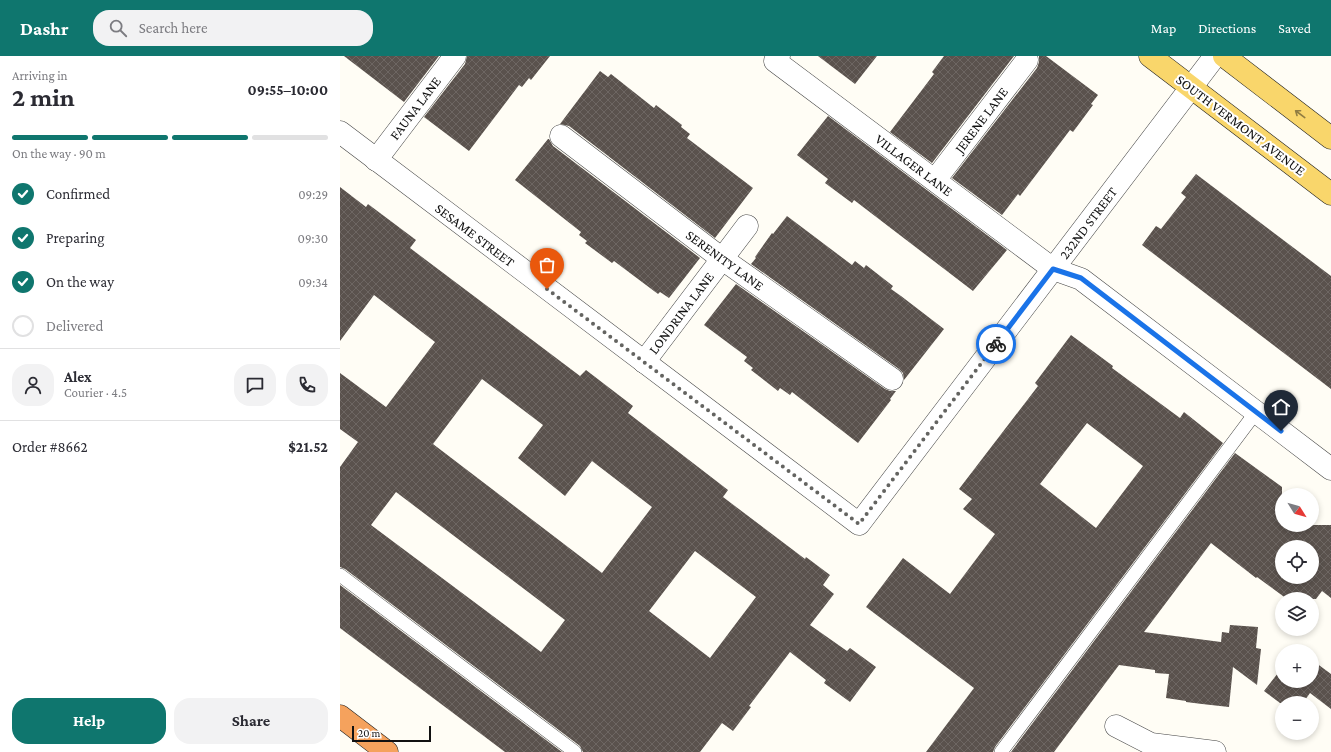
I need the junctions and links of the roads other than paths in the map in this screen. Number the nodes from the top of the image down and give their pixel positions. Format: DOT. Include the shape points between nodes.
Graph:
graph roads {
  1 [pos="455,56"];
  2 [pos="1150,56"];
  3 [pos="1216,56"];
  4 [pos="1224,56"];
  5 [pos="777,59"];
  6 [pos="1027,60"];
  7 [pos="1192,88"];
  8 [pos="340,132"];
  9 [pos="561,136"];
  10 [pos="1331,138"];
  11 [pos="376,160"];
  12 [pos="935,180"];
  13 [pos="1331,194"];
  14 [pos="747,226"];
  15 [pos="721,258"];
  16 [pos="1053,269"];
  17 [pos="644,362"];
  18 [pos="892,379"];
  19 [pos="1256,412"];
  20 [pos="1331,469"];
  21 [pos="859,524"];
  22 [pos="340,575"];
  23 [pos="340,716"];
  24 [pos="1116,726"];
  25 [pos="387,752"];
  26 [pos="575,752"];
  27 [pos="1001,752"];
  28 [pos="1215,752"];
  1 -- 11 [label="street, FAUNA LANE"];
  2 -- 7 [label="main road, SOUTH VERMONT AVENUE"];
  3 -- 7 [label="street, 232ND STREET"];
  10 -- 4 [label="main road, one-way"];
  5 -- 12 [label="street, VILLAGER LANE"];
  6 -- 12 [label="street, JERENE LANE"];
  7 -- 13 [label="main road, SOUTH VERMONT AVENUE"];
  7 -- 16 [label="street, 232ND STREET"];
  8 -- 11 [label="street, SESAME STREET"];
  9 -- 15 [label="street, SERENITY LANE"];
  11 -- 17 [label="street, SESAME STREET"];
  12 -- 16 [label="street, VILLAGER LANE"];
  14 -- 15 [label="street, LONDRINA LANE"];
  15 -- 17 [label="street, LONDRINA LANE"];
  15 -- 18 [label="street, SERENITY LANE"];
  16 -- 19 [label="street, VILLAGER LANE" via="1081,278"];
  16 -- 21 [label="street, 232ND STREET"];
  17 -- 21 [label="street, SESAME STREET"];
  19 -- 20 [label="street, VILLAGER LANE"];
  19 -- 27 [label="lane"];
  22 -- 26 [label="lane"];
  23 -- 25 [label="highway"];
  24 -- 28 [label="street" via="1151,744"];
}
